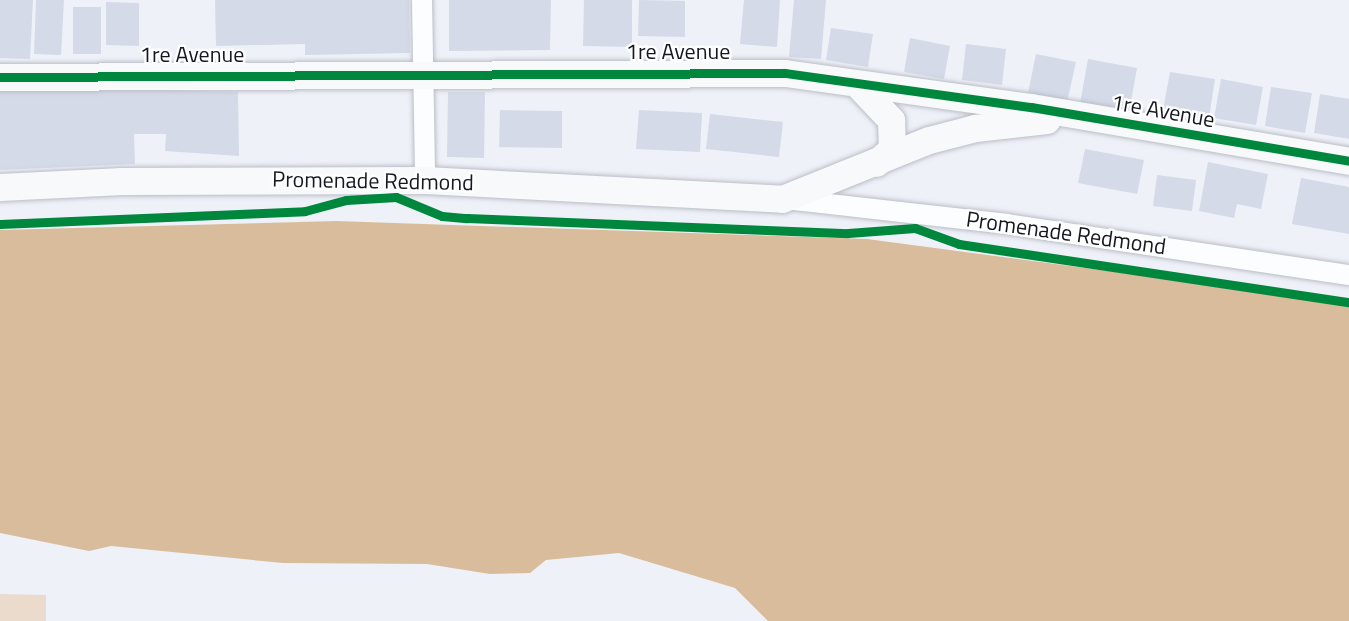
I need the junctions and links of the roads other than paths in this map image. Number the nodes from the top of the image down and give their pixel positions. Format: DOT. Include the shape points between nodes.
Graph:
graph roads {
  1 [pos="422,0"];
  2 [pos="422,75"];
  3 [pos="0,77"];
  4 [pos="857,84"];
  5 [pos="1087,117"];
  6 [pos="1349,161"];
  7 [pos="875,164"];
  8 [pos="425,180"];
  9 [pos="0,187"];
  10 [pos="782,199"];
  11 [pos="1349,275"];
  1 -- 2 [label="street"];
  2 -- 3 [label="street, 1re Avenue"];
  2 -- 4 [label="street, 1re Avenue" via="689,70 785,73"];
  2 -- 8 [label="street"];
  4 -- 5 [label="street, 1re Avenue"];
  4 -- 7 [label="street" via="891,120 892,149"];
  5 -- 6 [label="street, 1re Avenue"];
  5 -- 7 [label="street, Promenade Redmond" via="975,128"];
  7 -- 10 [label="street, Promenade Redmond"];
  8 -- 9 [label="street, Promenade Redmond" via="122,181"];
  8 -- 10 [label="street, Promenade Redmond"];
  10 -- 11 [label="street, Promenade Redmond" via="1007,224"];
}
